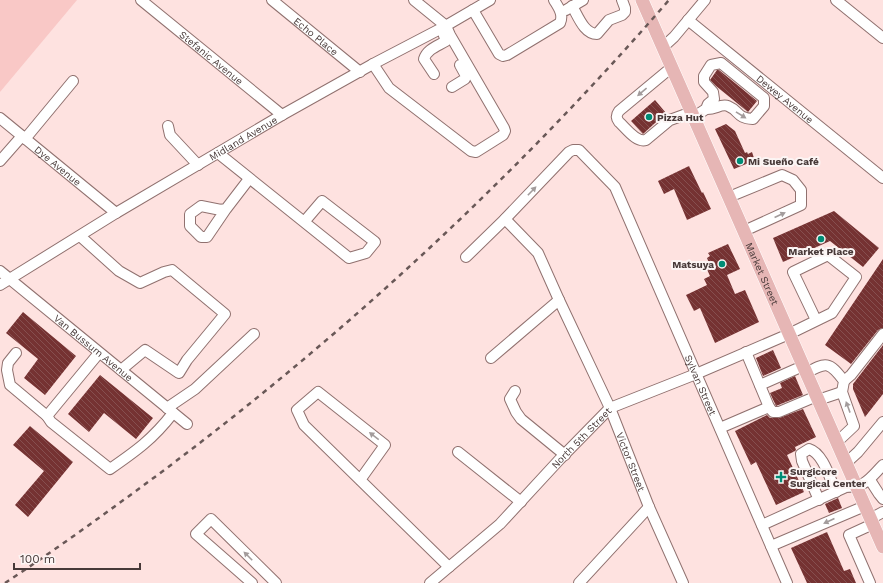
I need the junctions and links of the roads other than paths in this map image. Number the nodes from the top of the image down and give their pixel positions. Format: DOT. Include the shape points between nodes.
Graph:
graph roads {
  1 [pos="141,0"];
  2 [pos="272,0"];
  3 [pos="414,0"];
  4 [pos="490,0"];
  5 [pos="554,0"];
  6 [pos="583,0"];
  7 [pos="622,0"];
  8 [pos="642,0"];
  9 [pos="704,0"];
  10 [pos="836,0"];
  11 [pos="572,6"];
  12 [pos="472,10"];
  13 [pos="561,13"];
  14 [pos="688,20"];
  15 [pos="444,27"];
  16 [pos="883,38"];
  17 [pos="446,41"];
  18 [pos="663,47"];
  19 [pos="373,64"];
  20 [pos="672,67"];
  21 [pos="360,72"];
  22 [pos="434,74"];
  23 [pos="73,81"];
  24 [pos="452,87"];
  25 [pos="706,109"];
  26 [pos="282,115"];
  27 [pos="693,115"];
  28 [pos="0,118"];
  29 [pos="168,126"];
  30 [pos="24,137"];
  31 [pos="218,153"];
  32 [pos="0,161"];
  33 [pos="198,164"];
  34 [pos="883,178"];
  35 [pos="249,179"];
  36 [pos="729,196"];
  37 [pos="226,209"];
  38 [pos="116,213"];
  39 [pos="505,219"];
  40 [pos="304,222"];
  41 [pos="744,231"];
  42 [pos="80,236"];
  43 [pos="466,257"];
  44 [pos="0,271"];
  45 [pos="9,280"];
  46 [pos="0,285"];
  47 [pos="559,300"];
  48 [pos="816,320"];
  49 [pos="254,334"];
  50 [pos="789,334"];
  51 [pos="883,334"];
  52 [pos="746,352"];
  53 [pos="16,353"];
  54 [pos="99,353"];
  55 [pos="491,358"];
  56 [pos="121,370"];
  57 [pos="805,370"];
  58 [pos="696,374"];
  59 [pos="844,380"];
  60 [pos="760,385"];
  61 [pos="515,391"];
  62 [pos="842,392"];
  63 [pos="817,398"];
  64 [pos="769,407"];
  65 [pos="610,408"];
  66 [pos="170,410"];
  67 [pos="47,416"];
  68 [pos="883,422"];
  69 [pos="187,424"];
  70 [pos="720,428"];
  71 [pos="837,442"];
  72 [pos="458,452"];
  73 [pos="565,455"];
  74 [pos="846,462"];
  75 [pos="883,465"];
  76 [pos="883,472"];
  77 [pos="360,480"];
  78 [pos="871,481"];
  79 [pos="856,487"];
  80 [pos="836,492"];
  81 [pos="883,499"];
  82 [pos="819,500"];
  83 [pos="521,502"];
  84 [pos="865,506"];
  85 [pos="649,507"];
  86 [pos="883,512"];
  87 [pos="872,522"];
  88 [pos="762,525"];
  89 [pos="771,546"];
  90 [pos="883,548"];
  91 [pos="449,567"];
  92 [pos="267,574"];
  93 [pos="252,583"];
  94 [pos="258,583"];
  95 [pos="276,583"];
  96 [pos="430,583"];
  97 [pos="579,583"];
  98 [pos="683,583"];
  99 [pos="787,583"];
  100 [pos="870,583"];
  1 -- 26 [label="street, Stefanic Avenue"];
  2 -- 21 [label="street, Echo Place"];
  3 -- 15 [label="street"];
  4 -- 12 [label="street, Midland Avenue"];
  5 -- 13 [label="street"];
  6 -- 11 [label="street"];
  7 -- 11 [label="street" via="625,12 609,20 597,34 587,31"];
  8 -- 18 [label="main road, Market Street"];
  9 -- 14 [label="street"];
  10 -- 16 [label="street"];
  11 -- 13 [label="street"];
  12 -- 13 [label="street" via="499,54 503,56 560,23"];
  12 -- 15 [label="street, Midland Avenue"];
  14 -- 18 [label="street"];
  14 -- 34 [label="street, Dewey Avenue"];
  15 -- 17 [label="street"];
  15 -- 19 [label="street, Midland Avenue"];
  15 -- 19 [label="street" via="505,131 503,135 476,152 461,144 389,88"];
  17 -- 22 [label="street" via="425,54 424,59"];
  17 -- 24 [label="street" via="466,76"];
  18 -- 20 [label="main road, Market Street"];
  19 -- 21 [label="street, Midland Avenue"];
  20 -- 27 [label="main road, Market Street"];
  20 -- 27 [label="street, one-way" via="619,111 617,118 642,141 670,120"];
  21 -- 26 [label="street, Midland Avenue"];
  23 -- 30 [label="street"];
  25 -- 25 [label="street, one-way" via="712,110 720,105 728,106 744,119 754,119 764,106 764,98 721,63 711,65 704,76 704,82 713,92 714,99"];
  25 -- 27 [label="street"];
  26 -- 31 [label="street, Midland Avenue"];
  27 -- 36 [label="main road, Market Street"];
  28 -- 30 [label="street, Dye Avenue"];
  29 -- 33 [label="street" via="170,135"];
  30 -- 32 [label="street"];
  30 -- 38 [label="street, Dye Avenue"];
  31 -- 33 [label="street, Midland Avenue"];
  31 -- 35 [label="street"];
  33 -- 38 [label="street, Midland Avenue"];
  35 -- 37 [label="street"];
  35 -- 40 [label="street"];
  36 -- 41 [label="main road, Market Street"];
  41 -- 36 [label="street, one-way" via="801,205 801,190 793,180 782,174"];
  38 -- 42 [label="street, Midland Avenue"];
  39 -- 43 [label="street"];
  39 -- 47 [label="street, Victor Street" via="538,253"];
  39 -- 58 [label="street, Sylvan Street, one-way" via="569,152 579,150 615,187"];
  40 -- 40 [label="street" via="348,258 366,254 375,242 322,201"];
  41 -- 50 [label="main road, Market Street"];
  42 -- 45 [label="street, Midland Avenue"];
  42 -- 56 [label="street" via="119,271 140,283 172,270 225,314 187,360 179,374 146,350"];
  44 -- 45 [label="street, Van Bussum Avenue"];
  45 -- 46 [label="street, Midland Avenue"];
  45 -- 54 [label="street, Van Bussum Avenue"];
  47 -- 55 [label="street"];
  47 -- 65 [label="street, Victor Street"];
  48 -- 48 [label="street, North 5th Street" via="832,312 856,277 828,255 793,272"];
  48 -- 50 [label="street, North 5th Street"];
  49 -- 66 [label="street"];
  50 -- 52 [label="street, North 5th Street"];
  50 -- 57 [label="main road, Market Street"];
  51 -- 59 [label="street" via="851,375"];
  52 -- 58 [label="street, North 5th Street"];
  52 -- 60 [label="street"];
  53 -- 67 [label="street" via="8,363 10,384"];
  54 -- 56 [label="street, Van Bussum Avenue"];
  54 -- 67 [label="street"];
  56 -- 66 [label="street, Van Bussum Avenue"];
  57 -- 59 [label="street" via="828,365"];
  57 -- 60 [label="street"];
  57 -- 63 [label="main road, Market Street"];
  58 -- 65 [label="street, North 5th Street"];
  58 -- 70 [label="street, Sylvan Street"];
  59 -- 62 [label="street"];
  60 -- 64 [label="street"];
  61 -- 73 [label="street" via="510,399 521,419"];
  62 -- 63 [label="street"];
  71 -- 62 [label="street, one-way" via="854,426"];
  63 -- 64 [label="street" via="779,412 773,412"];
  63 -- 71 [label="main road, Market Street"];
  64 -- 70 [label="street"];
  65 -- 73 [label="street, North 5th Street"];
  65 -- 85 [label="street, Victor Street"];
  66 -- 67 [label="street" via="160,429 142,446 110,469 51,422"];
  66 -- 69 [label="street, Van Bussum Avenue"];
  68 -- 74 [label="street" via="858,452"];
  70 -- 88 [label="street, Sylvan Street"];
  71 -- 74 [label="main road, Market Street"];
  72 -- 83 [label="street"];
  73 -- 83 [label="street, North 5th Street"];
  74 -- 79 [label="main road, Market Street"];
  75 -- 78 [label="street" via="872,476"];
  76 -- 78 [label="street"];
  77 -- 77 [label="street, one-way" via="385,445 318,392 297,410 304,425"];
  77 -- 91 [label="street"];
  78 -- 79 [label="street"];
  78 -- 81 [label="street"];
  79 -- 80 [label="street" via="846,487"];
  79 -- 84 [label="main road, Market Street"];
  80 -- 82 [label="street"];
  80 -- 82 [label="street" via="819,456 809,449 801,454 802,461"];
  82 -- 88 [label="street"];
  83 -- 91 [label="street, North 5th Street" via="500,524"];
  84 -- 87 [label="main road, Market Street"];
  84 -- 89 [label="street, one-way"];
  85 -- 97 [label="street"];
  85 -- 98 [label="street, Victor Street"];
  86 -- 87 [label="street"];
  87 -- 90 [label="main road, Market Street"];
  87 -- 100 [label="street" via="849,535"];
  88 -- 89 [label="street, Sylvan Street"];
  89 -- 99 [label="street, Sylvan Street"];
  91 -- 96 [label="street, North 5th Street"];
  92 -- 93 [label="street, one-way" via="211,519 196,534"];
  92 -- 94 [label="street"];
  92 -- 95 [label="street"];
}
